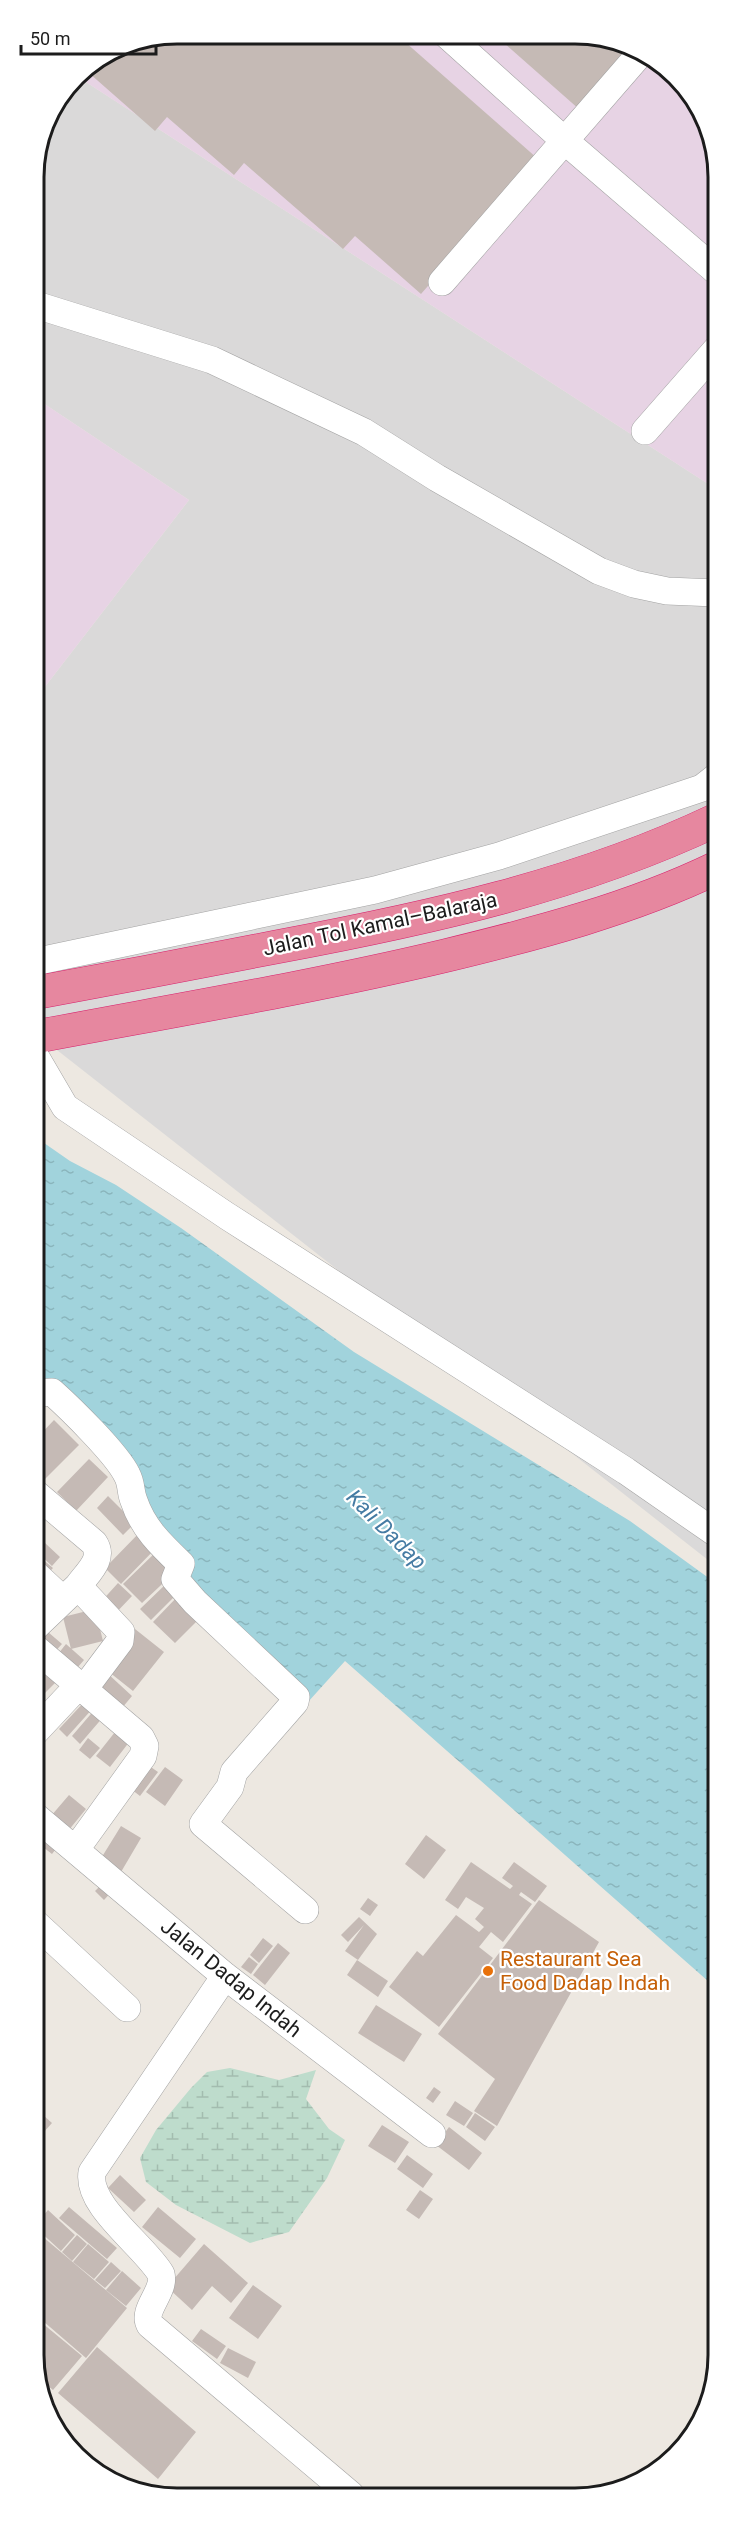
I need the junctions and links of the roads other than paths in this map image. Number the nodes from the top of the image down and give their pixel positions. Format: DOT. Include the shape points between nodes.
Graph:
graph roads {
  1 [pos="457,44"];
  2 [pos="636,59"];
  3 [pos="565,141"];
  4 [pos="708,263"];
  5 [pos="442,282"];
  6 [pos="44,307"];
  7 [pos="708,359"];
  8 [pos="645,431"];
  9 [pos="708,593"];
  10 [pos="708,784"];
  11 [pos="708,824"];
  12 [pos="708,872"];
  13 [pos="44,960"];
  14 [pos="44,991"];
  15 [pos="44,1035"];
  16 [pos="44,1071"];
  17 [pos="44,1392"];
  18 [pos="44,1501"];
  19 [pos="707,1527"];
  20 [pos="44,1579"];
  21 [pos="71,1593"];
  22 [pos="44,1618"];
  23 [pos="44,1656"];
  24 [pos="81,1687"];
  25 [pos="44,1723"];
  26 [pos="44,1823"];
  27 [pos="76,1849"];
  28 [pos="305,1910"];
  29 [pos="44,1931"];
  30 [pos="225,1976"];
  31 [pos="127,2008"];
  32 [pos="432,2134"];
  33 [pos="343,2488"];
  1 -- 3 [label="street"];
  2 -- 3 [label="street"];
  3 -- 4 [label="street"];
  3 -- 5 [label="street"];
  6 -- 9 [label="street" via="234,370 364,432 599,571 667,591"];
  7 -- 8 [label="street"];
  10 -- 13 [label="street" via="499,856 375,890"];
  11 -- 14 [label="highway, Jalan Tol Kamal–Balaraja" via="675,840 530,891 362,931"];
  12 -- 15 [label="highway, Jalan Tol Kamal–Balaraja" via="542,933 370,974"];
  16 -- 19 [label="street" via="65,1107 227,1216 627,1471"];
  17 -- 28 [label="street" via="56,1395 120,1463 132,1484 133,1500 142,1522 181,1564 174,1578 296,1697 234,1772 230,1787 203,1824"];
  18 -- 21 [label="street" via="98,1549 99,1558"];
  20 -- 21 [label="street"];
  21 -- 22 [label="street"];
  21 -- 24 [label="street" via="122,1636"];
  23 -- 24 [label="street"];
  24 -- 25 [label="street"];
  24 -- 27 [label="street" via="141,1738 145,1752"];
  26 -- 27 [label="street, Jalan Dadap Indah"];
  27 -- 30 [label="street, Jalan Dadap Indah"];
  29 -- 31 [label="street"];
  30 -- 32 [label="street, Jalan Dadap Indah"];
  30 -- 33 [label="street" via="92,2172 92,2187 102,2205 161,2274 161,2287 148,2316 150,2325"];
}
